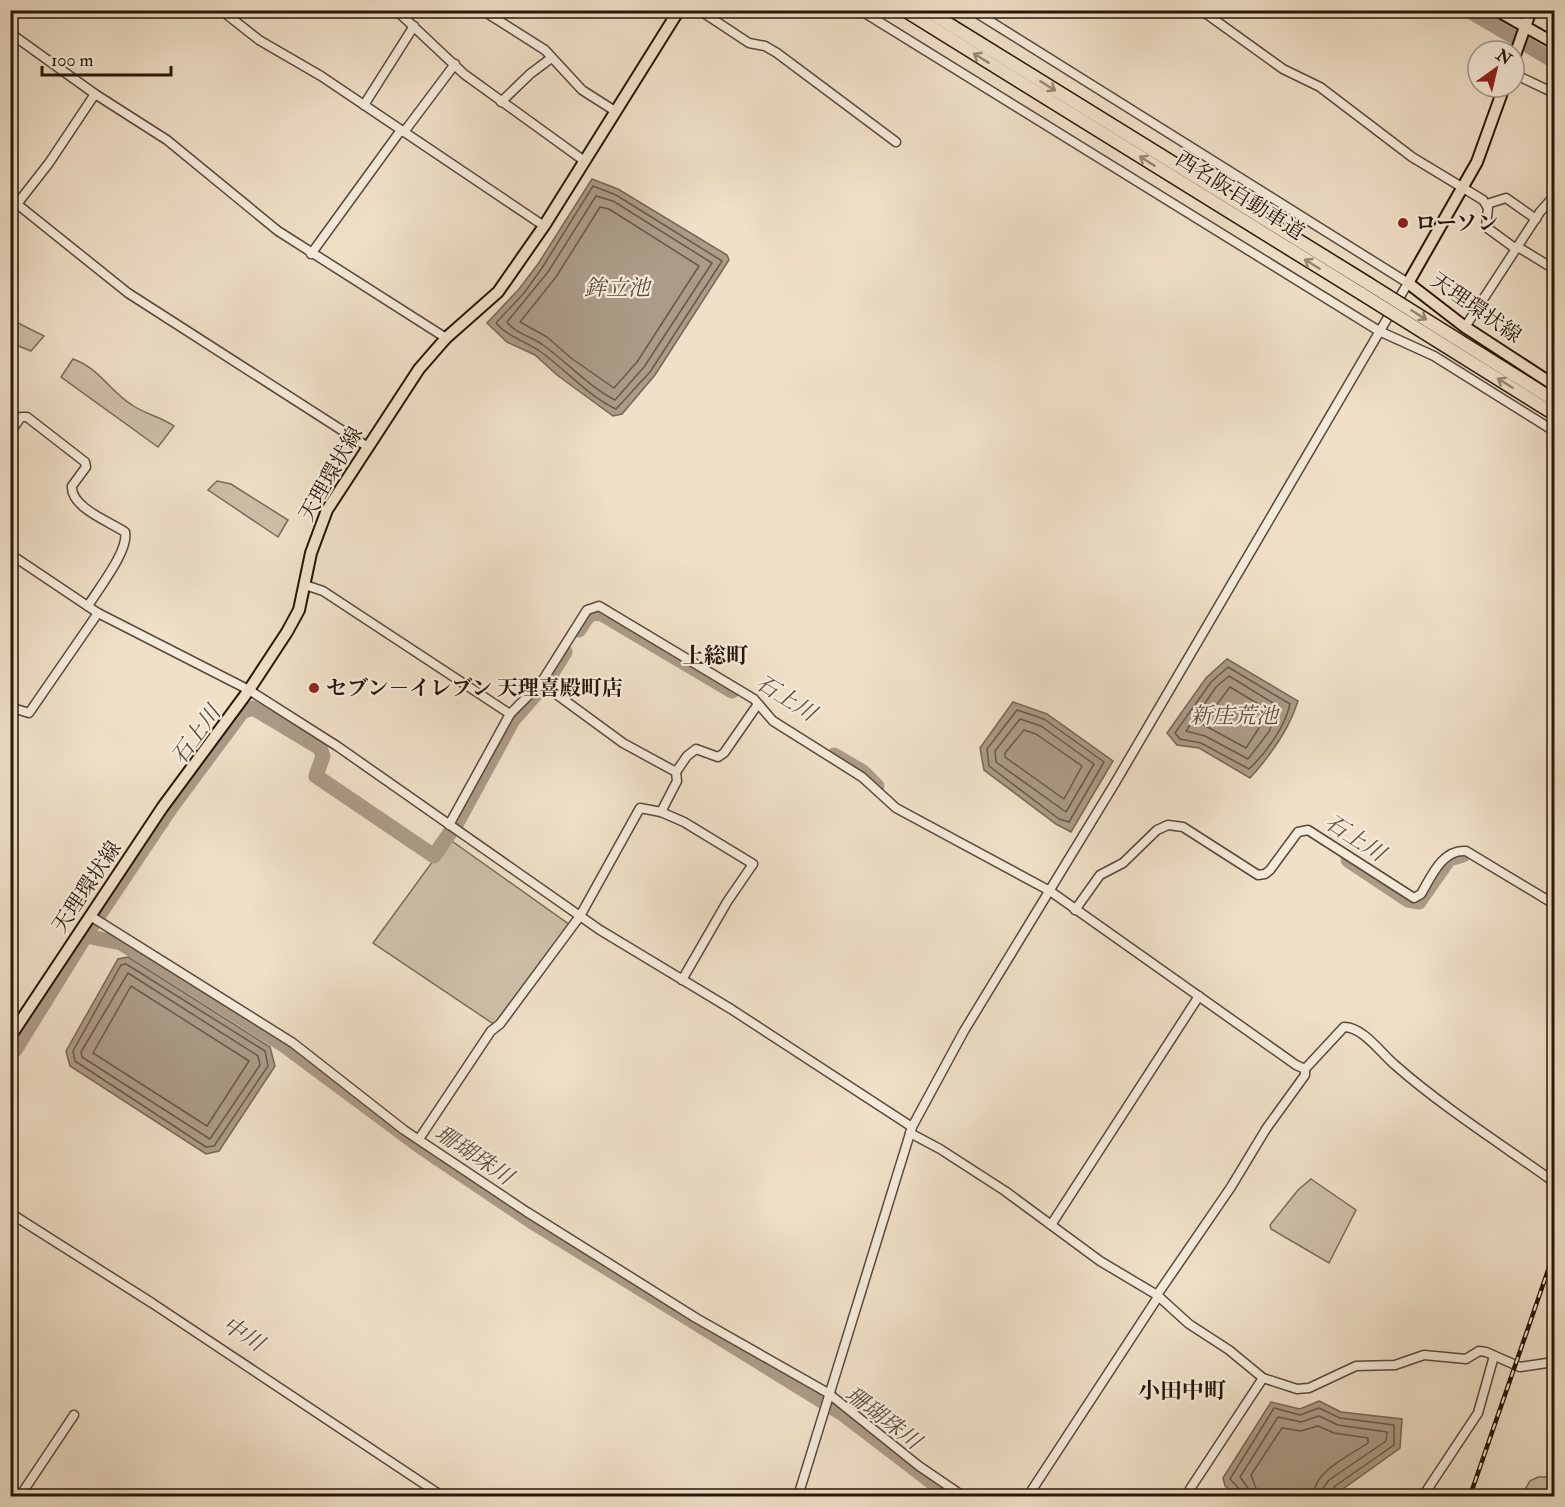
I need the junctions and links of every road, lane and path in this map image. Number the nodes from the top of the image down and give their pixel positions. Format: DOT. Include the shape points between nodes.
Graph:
graph roads {
  1 [pos="221,10"];
  2 [pos="396,10"];
  3 [pos="482,10"];
  4 [pos="679,10"];
  5 [pos="699,10"];
  6 [pos="860,10"];
  7 [pos="904,10"];
  8 [pos="927,10"];
  9 [pos="972,10"];
  10 [pos="1201,10"];
  11 [pos="1496,10"];
  12 [pos="1531,10"];
  13 [pos="414,26"];
  14 [pos="1524,29"];
  15 [pos="10,33"];
  16 [pos="1521,39"];
  17 [pos="1553,40"];
  18 [pos="550,59"];
  19 [pos="455,64"];
  20 [pos="1526,80"];
  21 [pos="1554,93"];
  22 [pos="95,94"];
  23 [pos="1500,99"];
  24 [pos="501,102"];
  25 [pos="364,105"];
  26 [pos="615,111"];
  27 [pos="403,131"];
  28 [pos="896,142"];
  29 [pos="583,160"];
  30 [pos="1464,189"];
  31 [pos="1554,196"];
  32 [pos="17,204"];
  33 [pos="1487,204"];
  34 [pos="11,213"];
  35 [pos="1536,219"];
  36 [pos="544,226"];
  37 [pos="1517,248"];
  38 [pos="311,254"];
  39 [pos="1554,269"];
  40 [pos="1408,283"];
  41 [pos="1366,289"];
  42 [pos="1465,327"];
  43 [pos="1379,331"];
  44 [pos="446,338"];
  45 [pos="1554,385"];
  46 [pos="1554,400"];
  47 [pos="1554,414"];
  48 [pos="1554,431"];
  49 [pos="10,433"];
  50 [pos="368,447"];
  51 [pos="10,554"];
  52 [pos="305,585"];
  53 [pos="88,606"];
  54 [pos="98,613"];
  55 [pos="544,685"];
  56 [pos="249,690"];
  57 [pos="758,704"];
  58 [pos="510,714"];
  59 [pos="10,720"];
  60 [pos="676,772"];
  61 [pos="661,812"];
  62 [pos="449,825"];
  63 [pos="1050,891"];
  64 [pos="1554,904"];
  65 [pos="1076,909"];
  66 [pos="580,916"];
  67 [pos="92,917"];
  68 [pos="682,980"];
  69 [pos="1199,996"];
  70 [pos="10,1036"];
  71 [pos="1305,1069"];
  72 [pos="911,1130"];
  73 [pos="419,1140"];
  74 [pos="1554,1182"];
  75 [pos="10,1213"];
  76 [pos="1051,1225"];
  77 [pos="1158,1296"];
  78 [pos="1494,1356"];
  79 [pos="1554,1362"];
  80 [pos="1263,1378"];
  81 [pos="828,1393"];
  82 [pos="74,1415"];
  83 [pos="20,1497"];
  84 [pos="442,1497"];
  85 [pos="798,1497"];
  86 [pos="963,1497"];
  87 [pos="1028,1497"];
  88 [pos="1188,1497"];
  89 [pos="1423,1497"];
  1 -- 25 [label="street" via="259,40"];
  2 -- 13 [label="street"];
  3 -- 18 [label="street" via="545,50"];
  4 -- 26 [label="main road, 天理環状線"];
  5 -- 28 [label="street" via="749,43 777,53"];
  6 -- 43 [label="street"];
  41 -- 7 [label="highway, 西名阪自動車道, one-way"];
  8 -- 41 [label="highway, 西名阪自動車道, one-way"];
  9 -- 40 [label="street"];
  10 -- 30 [label="street" via="1282,69 1320,87 1396,146"];
  11 -- 14 [label="main road"];
  12 -- 14 [label="main road"];
  13 -- 19 [label="street"];
  13 -- 25 [label="street"];
  14 -- 16 [label="main road"];
  14 -- 17 [label="main road"];
  15 -- 22 [label="street"];
  18 -- 24 [label="street"];
  18 -- 26 [label="street" via="582,90"];
  19 -- 24 [label="street"];
  19 -- 27 [label="street"];
  20 -- 21 [label="street"];
  22 -- 32 [label="street"];
  22 -- 38 [label="street" via="167,140"];
  23 -- 30 [label="main road, 天理環状線"];
  24 -- 29 [label="street"];
  25 -- 27 [label="street"];
  26 -- 29 [label="main road, 天理環状線"];
  27 -- 36 [label="street"];
  27 -- 38 [label="street"];
  29 -- 36 [label="main road, 天理環状線"];
  30 -- 33 [label="street"];
  30 -- 40 [label="main road, 天理環状線"];
  31 -- 35 [label="street"];
  32 -- 34 [label="street"];
  32 -- 50 [label="street" via="128,293"];
  33 -- 35 [label="street" via="1506,198"];
  33 -- 37 [label="street" via="1486,227"];
  35 -- 37 [label="street"];
  36 -- 44 [label="main road, 天理環状線" via="498,292"];
  37 -- 39 [label="street"];
  37 -- 42 [label="street"];
  38 -- 44 [label="street"];
  40 -- 42 [label="main road, 天理環状線"];
  40 -- 43 [label="street"];
  41 -- 46 [label="highway, 西名阪自動車道, one-way, bridge"];
  47 -- 41 [label="highway, 西名阪自動車道, one-way, bridge"];
  42 -- 45 [label="main road, 天理環状線"];
  43 -- 48 [label="street" via="1434,356"];
  43 -- 63 [label="street"];
  44 -- 50 [label="main road, 天理環状線" via="419,369"];
  49 -- 53 [label="street" via="21,417 27,417 85,462 86,467 72,486 74,497 125,532 110,573"];
  50 -- 52 [label="main road, 天理環状線" via="327,510 311,553"];
  51 -- 53 [label="street"];
  52 -- 56 [label="main road, 天理環状線" via="299,610"];
  52 -- 58 [label="street" via="323,591"];
  53 -- 54 [label="street"];
  54 -- 56 [label="street"];
  54 -- 59 [label="street" via="29,713 16,709"];
  55 -- 57 [label="street" via="587,609 599,606"];
  55 -- 58 [label="street"];
  55 -- 60 [label="street" via="623,743"];
  56 -- 62 [label="street"];
  56 -- 67 [label="main road, 天理環状線" via="162,808"];
  57 -- 60 [label="street" via="724,753 718,757 696,749"];
  57 -- 63 [label="street" via="764,714 862,777 896,808"];
  58 -- 62 [label="street"];
  60 -- 61 [label="street" via="677,782"];
  61 -- 66 [label="street" via="640,808 636,812"];
  61 -- 68 [label="street" via="704,832 753,864"];
  62 -- 66 [label="street"];
  63 -- 65 [label="street"];
  63 -- 72 [label="street" via="964,1031"];
  64 -- 65 [label="street" via="1466,851 1447,856 1421,894 1414,898 1308,830 1298,832 1270,870 1258,875 1183,827 1173,825 1157,830 1123,863 1100,875"];
  65 -- 69 [label="street"];
  66 -- 68 [label="street"];
  66 -- 73 [label="street" via="491,1031"];
  67 -- 70 [label="main road, 天理環状線"];
  67 -- 73 [label="street" via="293,1043"];
  68 -- 72 [label="street"];
  69 -- 71 [label="street"];
  69 -- 76 [label="street"];
  71 -- 74 [label="street" via="1337,1032 1351,1027 1422,1088"];
  71 -- 77 [label="street" via="1305,1075"];
  72 -- 76 [label="street"];
  72 -- 81 [label="street"];
  73 -- 81 [label="street" via="696,1318"];
  75 -- 84 [label="street"];
  76 -- 77 [label="street"];
  77 -- 80 [label="street"];
  77 -- 87 [label="street"];
  78 -- 79 [label="street" via="1521,1367"];
  78 -- 80 [label="street" via="1479,1352 1466,1359 1424,1355 1395,1365 1356,1366 1309,1388 1297,1389"];
  78 -- 89 [label="street" via="1478,1413"];
  80 -- 88 [label="street"];
  81 -- 85 [label="street"];
  81 -- 86 [label="street"];
  82 -- 83 [label="street"];
}
